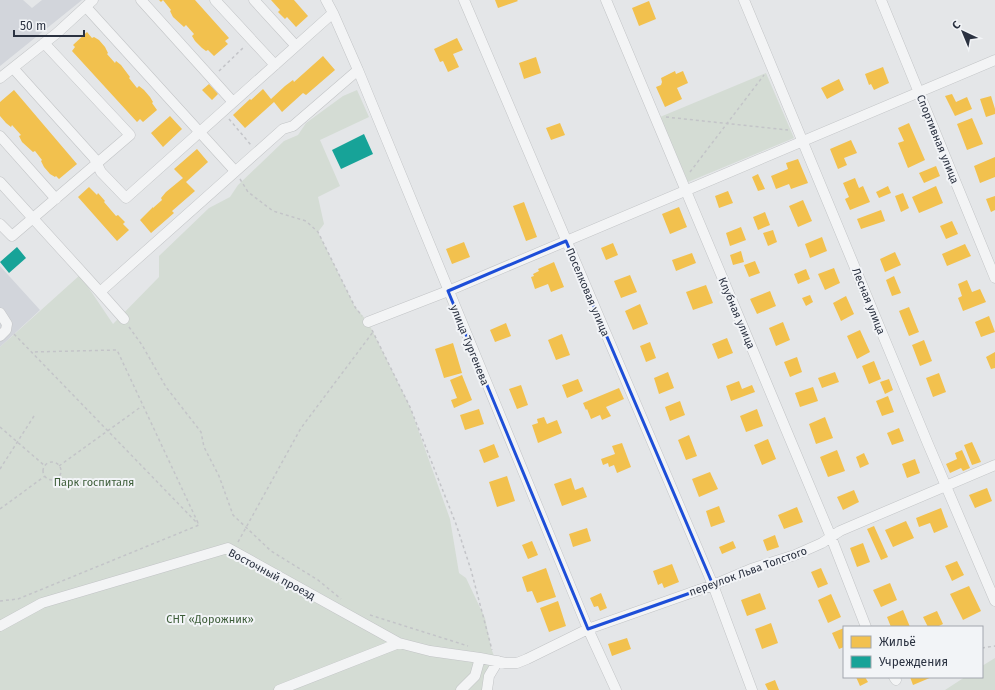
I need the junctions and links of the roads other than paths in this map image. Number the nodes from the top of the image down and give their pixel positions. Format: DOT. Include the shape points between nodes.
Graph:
graph roads {
  1 [pos="141,0"];
  2 [pos="215,0"];
  3 [pos="254,0"];
  4 [pos="326,0"];
  5 [pos="464,0"];
  6 [pos="606,0"];
  7 [pos="744,0"];
  8 [pos="881,0"];
  9 [pos="90,3"];
  10 [pos="333,13"];
  11 [pos="44,43"];
  12 [pos="296,46"];
  13 [pos="995,60"];
  14 [pos="275,65"];
  15 [pos="13,68"];
  16 [pos="358,70"];
  17 [pos="0,78"];
  18 [pos="919,92"];
  19 [pos="233,102"];
  20 [pos="200,132"];
  21 [pos="0,136"];
  22 [pos="804,141"];
  23 [pos="97,164"];
  24 [pos="235,171"];
  25 [pos="0,182"];
  26 [pos="684,186"];
  27 [pos="56,199"];
  28 [pos="33,219"];
  29 [pos="0,224"];
  30 [pos="566,241"];
  31 [pos="995,278"];
  32 [pos="448,291"];
  33 [pos="100,292"];
  34 [pos="0,313"];
  35 [pos="124,319"];
  36 [pos="371,327"];
  37 [pos="0,336"];
  38 [pos="995,465"];
  39 [pos="946,486"];
  40 [pos="831,537"];
  41 [pos="713,585"];
  42 [pos="995,601"];
  43 [pos="0,626"];
  44 [pos="866,626"];
  45 [pos="588,629"];
  46 [pos="399,643"];
  47 [pos="480,658"];
  48 [pos="497,661"];
  49 [pos="279,690"];
  50 [pos="461,690"];
  51 [pos="487,690"];
  52 [pos="616,690"];
  53 [pos="752,690"];
  1 -- 19 [label="street"];
  2 -- 14 [label="street"];
  3 -- 12 [label="street"];
  4 -- 10 [label="street, улица Тургенева"];
  5 -- 30 [label="street, Поселковая улица"];
  6 -- 26 [label="street, Клубная улица"];
  7 -- 22 [label="street, Лесная улица"];
  8 -- 18 [label="street, Спортивная улица"];
  9 -- 11 [label="street"];
  9 -- 20 [label="street"];
  10 -- 12 [label="street"];
  10 -- 16 [label="street, улица Тургенева"];
  11 -- 15 [label="street"];
  11 -- 23 [label="street" via="130,135"];
  12 -- 14 [label="street"];
  13 -- 18 [label="street"];
  14 -- 19 [label="street"];
  15 -- 17 [label="street"];
  15 -- 23 [label="street"];
  16 -- 24 [label="street" via="293,126 283,128"];
  16 -- 32 [label="street, улица Тургенева"];
  18 -- 22 [label="street"];
  18 -- 31 [label="street, Спортивная улица"];
  19 -- 20 [label="street"];
  20 -- 23 [label="street" via="126,198 101,172"];
  20 -- 24 [label="street"];
  21 -- 27 [label="street"];
  22 -- 26 [label="street"];
  22 -- 39 [label="street, Лесная улица"];
  23 -- 27 [label="street"];
  24 -- 33 [label="street"];
  25 -- 28 [label="street"];
  26 -- 30 [label="street"];
  26 -- 40 [label="street, Клубная улица"];
  27 -- 28 [label="street"];
  28 -- 29 [label="street" via="12,236"];
  28 -- 33 [label="street"];
  30 -- 32 [label="street"];
  30 -- 41 [label="street, Поселковая улица"];
  32 -- 36 [label="street"];
  32 -- 45 [label="street, улица Тургенева"];
  33 -- 35 [label="street"];
  34 -- 37 [label="street" via="7,327"];
  38 -- 39 [label="street, переулок Льва Толстого"];
  39 -- 40 [label="street, переулок Льва Толстого"];
  39 -- 42 [label="street, Лесная улица"];
  40 -- 41 [label="street, переулок Льва Толстого" via="795,555 751,568"];
  40 -- 44 [label="street, Клубная улица"];
  41 -- 45 [label="street, переулок Льва Толстого"];
  41 -- 53 [label="street, Поселковая улица"];
  43 -- 46 [label="street, Восточный проезд" via="42,603 228,548"];
  45 -- 48 [label="street, переулок Льва Толстого" via="528,659 506,663"];
  45 -- 52 [label="street, улица Тургенева"];
  46 -- 47 [label="street, Восточный проезд" via="430,651"];
  46 -- 49 [label="street"];
  47 -- 48 [label="street, Восточный проезд"];
  47 -- 50 [label="street" via="475,676"];
  48 -- 51 [label="street" via="489,676"];
}
